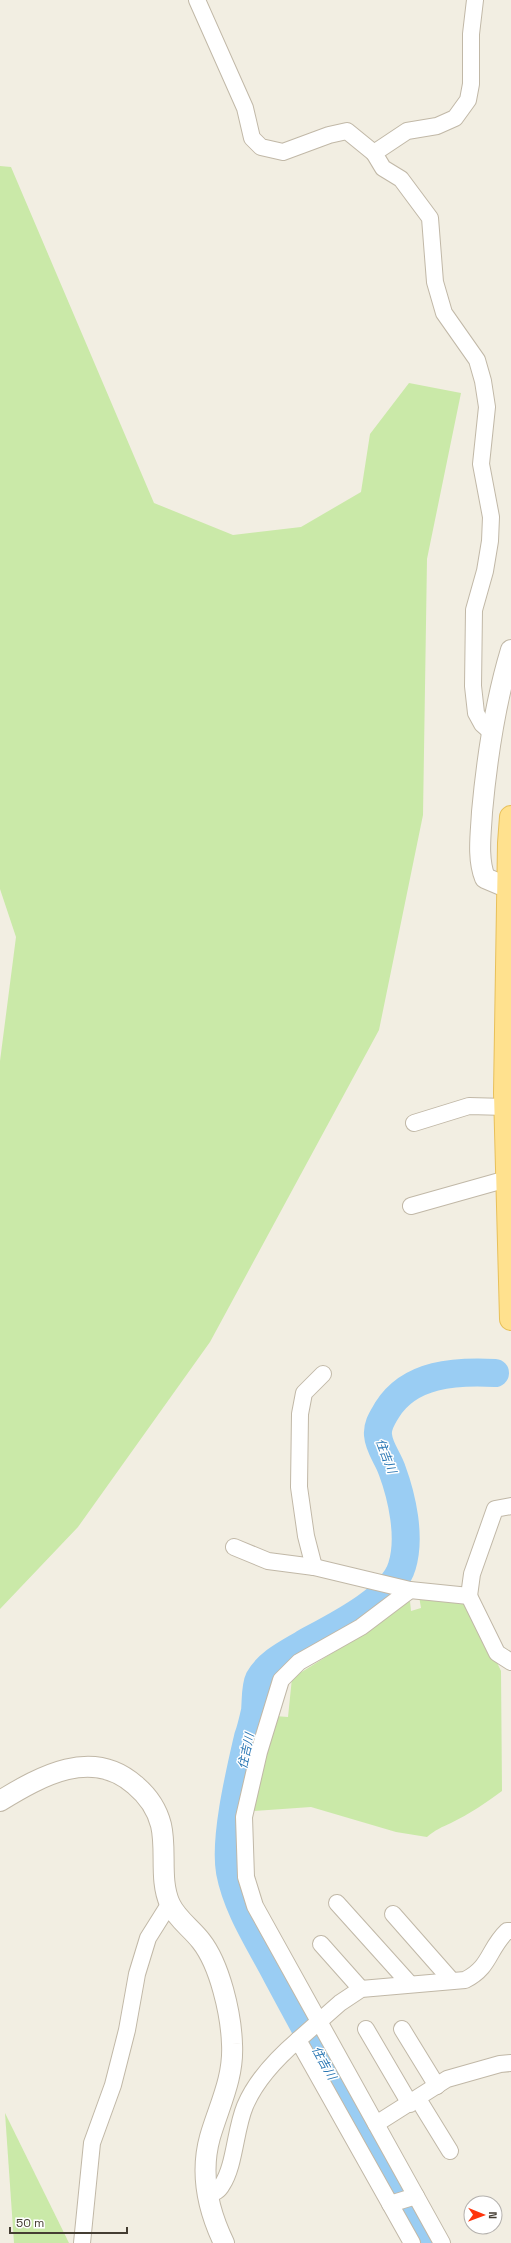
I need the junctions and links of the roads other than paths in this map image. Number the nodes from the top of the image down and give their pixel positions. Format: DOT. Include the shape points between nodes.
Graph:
graph roads {
  1 [pos="197,0"];
  2 [pos="475,0"];
  3 [pos="374,153"];
  4 [pos="511,650"];
  5 [pos="491,732"];
  6 [pos="511,817"];
  7 [pos="510,889"];
  8 [pos="508,1106"];
  9 [pos="414,1123"];
  10 [pos="507,1179"];
  11 [pos="509,1202"];
  12 [pos="411,1206"];
  13 [pos="511,1319"];
  14 [pos="323,1374"];
  15 [pos="511,1506"];
  16 [pos="234,1547"];
  17 [pos="314,1567"];
  18 [pos="406,1589"];
  19 [pos="469,1596"];
  20 [pos="511,1662"];
  21 [pos="0,1801"];
  22 [pos="170,1903"];
  23 [pos="337,1903"];
  24 [pos="393,1914"];
  25 [pos="511,1931"];
  26 [pos="321,1944"];
  27 [pos="452,1981"];
  28 [pos="409,1983"];
  29 [pos="362,1989"];
  30 [pos="318,2024"];
  31 [pos="366,2029"];
  32 [pos="402,2029"];
  33 [pos="298,2040"];
  34 [pos="511,2063"];
  35 [pos="437,2086"];
  36 [pos="414,2101"];
  37 [pos="376,2124"];
  38 [pos="450,2151"];
  39 [pos="208,2195"];
  40 [pos="416,2196"];
  41 [pos="390,2204"];
  42 [pos="82,2243"];
  43 [pos="224,2243"];
  44 [pos="412,2243"];
  45 [pos="442,2243"];
  1 -- 3 [label="street" via="245,108 252,138 261,147 283,152 347,131"];
  2 -- 3 [label="street" via="468,100 455,118 437,126 407,131"];
  3 -- 5 [label="street" via="383,168 401,179 430,218 434,282 444,313 477,360 483,381 487,407 481,464 491,517 485,571 474,610 472,686 476,713 482,724"];
  4 -- 5 [label="street"];
  5 -- 7 [label="street" via="481,834 481,866 485,878"];
  6 -- 7 [label="main road"];
  7 -- 8 [label="main road"];
  8 -- 9 [label="street" via="469,1106"];
  8 -- 10 [label="main road"];
  10 -- 11 [label="main road"];
  10 -- 12 [label="street"];
  11 -- 13 [label="main road"];
  14 -- 17 [label="street" via="304,1393 300,1414 299,1487 306,1536"];
  15 -- 19 [label="street" via="495,1510 472,1574"];
  16 -- 17 [label="street" via="268,1561"];
  17 -- 18 [label="street"];
  18 -- 19 [label="street"];
  18 -- 30 [label="street" via="361,1627 299,1662 281,1680 259,1752 244,1817 246,1877 255,1906"];
  19 -- 20 [label="street" via="497,1653"];
  21 -- 22 [label="street" via="52,1773 75,1767 98,1766 130,1780 146,1796 159,1818 163,1840 165,1889"];
  22 -- 39 [label="street" via="211,1956 231,2033 231,2073 210,2136 205,2164"];
  22 -- 42 [label="street" via="148,1938 137,1974 127,2030 113,2085 92,2144"];
  23 -- 28 [label="street"];
  24 -- 27 [label="street"];
  25 -- 27 [label="street" via="507,1931 498,1939 486,1963 475,1975 465,1980"];
  26 -- 29 [label="street"];
  27 -- 28 [label="street"];
  28 -- 29 [label="street"];
  29 -- 30 [label="street" via="340,2003"];
  30 -- 33 [label="street"];
  30 -- 37 [label="street"];
  31 -- 36 [label="street"];
  32 -- 35 [label="street"];
  33 -- 39 [label="street" via="259,2079 245,2105 227,2175 218,2190"];
  33 -- 41 [label="street"];
  34 -- 35 [label="street" via="447,2078"];
  35 -- 36 [label="street"];
  36 -- 37 [label="street"];
  36 -- 38 [label="street"];
  37 -- 40 [label="street"];
  39 -- 43 [label="street" via="216,2227"];
  40 -- 41 [label="street"];
  40 -- 45 [label="street"];
  41 -- 44 [label="street"];
}
